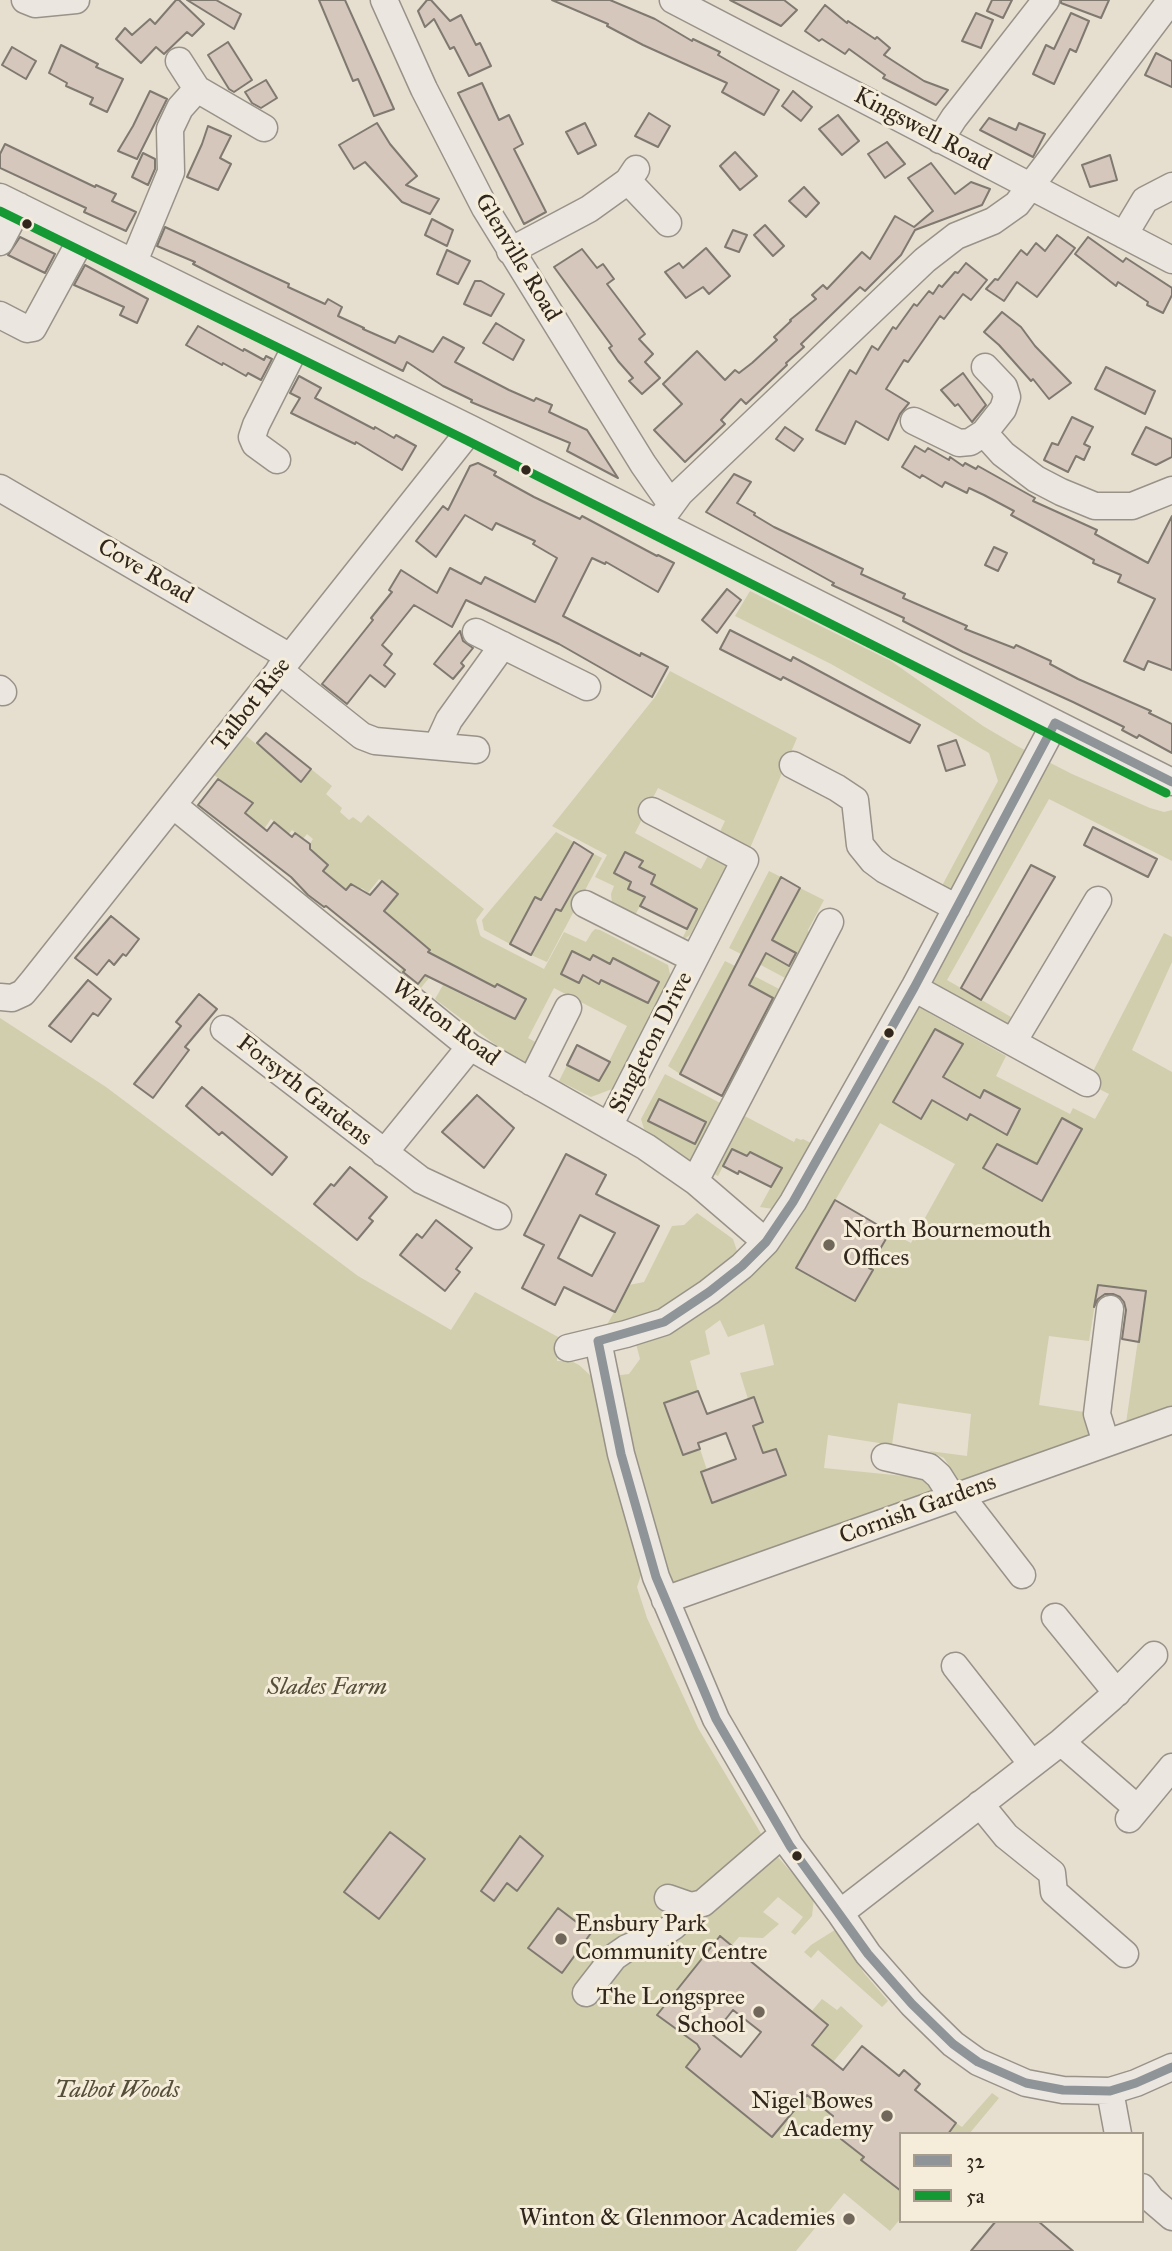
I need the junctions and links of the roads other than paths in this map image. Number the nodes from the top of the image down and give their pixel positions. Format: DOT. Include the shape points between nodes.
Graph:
graph roads {
  1 [pos="25,0"];
  2 [pos="76,0"];
  3 [pos="384,0"];
  4 [pos="673,0"];
  5 [pos="1046,0"];
  6 [pos="1171,0"];
  7 [pos="179,61"];
  8 [pos="197,89"];
  9 [pos="264,128"];
  10 [pos="940,140"];
  11 [pos="1029,186"];
  12 [pos="1172,186"];
  13 [pos="9,202"];
  14 [pos="668,223"];
  15 [pos="1124,235"];
  16 [pos="82,238"];
  17 [pos="0,242"];
  18 [pos="510,251"];
  19 [pos="1172,260"];
  20 [pos="133,264"];
  21 [pos="0,315"];
  22 [pos="297,344"];
  23 [pos="985,367"];
  24 [pos="914,421"];
  25 [pos="471,429"];
  26 [pos="984,433"];
  27 [pos="277,460"];
  28 [pos="0,488"];
  29 [pos="1172,490"];
  30 [pos="665,514"];
  31 [pos="476,632"];
  32 [pos="503,645"];
  33 [pos="285,664"];
  34 [pos="587,687"];
  35 [pos="1055,723"];
  36 [pos="437,746"];
  37 [pos="476,750"];
  38 [pos="793,765"];
  39 [pos="1172,782"];
  40 [pos="173,804"];
  41 [pos="652,811"];
  42 [pos="1098,901"];
  43 [pos="584,906"];
  44 [pos="957,908"];
  45 [pos="830,922"];
  46 [pos="694,959"];
  47 [pos="914,988"];
  48 [pos="0,998"];
  49 [pos="568,1008"];
  50 [pos="224,1029"];
  51 [pos="1013,1042"];
  52 [pos="470,1046"];
  53 [pos="531,1082"];
  54 [pos="1087,1083"];
  55 [pos="609,1126"];
  56 [pos="384,1153"];
  57 [pos="695,1181"];
  58 [pos="498,1216"];
  59 [pos="766,1242"];
  60 [pos="1110,1309"];
  61 [pos="598,1341"];
  62 [pos="568,1348"];
  63 [pos="1172,1420"];
  64 [pos="1106,1443"];
  65 [pos="885,1457"];
  66 [pos="956,1496"];
  67 [pos="1022,1575"];
  68 [pos="665,1600"];
  69 [pos="1055,1617"];
  70 [pos="1154,1655"];
  71 [pos="955,1666"];
  72 [pos="1117,1692"];
  73 [pos="1061,1742"];
  74 [pos="1032,1763"];
  75 [pos="1172,1767"];
  76 [pos="980,1804"];
  77 [pos="783,1834"];
  78 [pos="841,1913"];
  79 [pos="1125,1954"];
  80 [pos="586,1993"];
  81 [pos="1172,2067"];
  82 [pos="1110,2091"];
  83 [pos="1118,2132"];
  84 [pos="1144,2190"];
  85 [pos="1172,2217"];
  1 -- 2 [label="street" via="35,4"];
  3 -- 18 [label="street, Glenville Road"];
  4 -- 10 [label="street, Kingswell Road"];
  5 -- 10 [label="street"];
  6 -- 11 [label="street"];
  7 -- 8 [label="street"];
  8 -- 9 [label="street"];
  8 -- 20 [label="street" via="180,108 170,130 171,172"];
  10 -- 11 [label="street, Kingswell Road"];
  11 -- 15 [label="street, Kingswell Road"];
  11 -- 30 [label="street" via="1006,214 956,236 925,260 759,416"];
  12 -- 15 [label="street" via="1145,200"];
  13 -- 16 [label="street"];
  13 -- 17 [label="street"];
  14 -- 18 [label="street" via="632,175 568,222"];
  15 -- 19 [label="street, Kingswell Road"];
  16 -- 20 [label="street"];
  16 -- 21 [label="street" via="33,328"];
  18 -- 30 [label="street, Glenville Road"];
  20 -- 22 [label="street"];
  22 -- 25 [label="street"];
  22 -- 27 [label="street" via="252,437"];
  23 -- 26 [label="street" via="1007,397"];
  24 -- 26 [label="street" via="959,443"];
  25 -- 30 [label="street"];
  25 -- 33 [label="street, Talbot Rise"];
  26 -- 29 [label="street" via="1036,479 1095,506 1132,506"];
  28 -- 33 [label="street, Cove Road"];
  30 -- 35 [label="street"];
  31 -- 32 [label="street"];
  32 -- 34 [label="street"];
  32 -- 36 [label="street" via="449,720"];
  33 -- 36 [label="street, Cove Road" via="362,736"];
  33 -- 40 [label="street, Talbot Rise"];
  35 -- 39 [label="street"];
  35 -- 44 [label="street"];
  36 -- 37 [label="street, Cove Road"];
  38 -- 44 [label="street" via="837,788 864,793 860,845 866,854 885,870"];
  40 -- 48 [label="street, Talbot Rise" via="23,993"];
  40 -- 52 [label="street, Walton Road"];
  41 -- 46 [label="street, Singleton Drive" via="745,860"];
  42 -- 51 [label="street"];
  43 -- 46 [label="street, Singleton Drive"];
  44 -- 47 [label="street"];
  45 -- 57 [label="street"];
  46 -- 55 [label="street, Singleton Drive"];
  47 -- 51 [label="street"];
  47 -- 59 [label="street" via="814,1167"];
  49 -- 53 [label="street"];
  50 -- 56 [label="street, Forsyth Gardens" via="239,1055"];
  51 -- 54 [label="street"];
  52 -- 53 [label="street, Walton Road"];
  52 -- 56 [label="street, Forsyth Gardens"];
  53 -- 55 [label="street, Walton Road"];
  55 -- 57 [label="street, Walton Road"];
  56 -- 58 [label="street, Forsyth Gardens" via="421,1180"];
  57 -- 59 [label="street, Walton Road"];
  59 -- 61 [label="street" via="720,1284 664,1322"];
  60 -- 64 [label="street" via="1097,1413"];
  61 -- 62 [label="street"];
  61 -- 68 [label="street" via="621,1454"];
  63 -- 64 [label="street, Cornish Gardens"];
  64 -- 66 [label="street, Cornish Gardens"];
  65 -- 66 [label="street" via="929,1467"];
  66 -- 67 [label="street"];
  66 -- 68 [label="street, Cornish Gardens"];
  68 -- 77 [label="street" via="716,1719"];
  69 -- 72 [label="street"];
  70 -- 72 [label="street"];
  71 -- 74 [label="street"];
  72 -- 73 [label="street"];
  73 -- 74 [label="street"];
  73 -- 75 [label="street" via="1133,1813"];
  74 -- 76 [label="street"];
  76 -- 78 [label="street"];
  76 -- 79 [label="street" via="1006,1836 1052,1874 1054,1892"];
  77 -- 78 [label="street"];
  77 -- 80 [label="street" via="703,1903 691,1906 675,1901 674,1926 614,1957"];
  78 -- 82 [label="street" via="868,1954 912,2004 978,2062 1043,2088"];
  81 -- 82 [label="street"];
  82 -- 83 [label="street"];
  84 -- 85 [label="street"];
}
